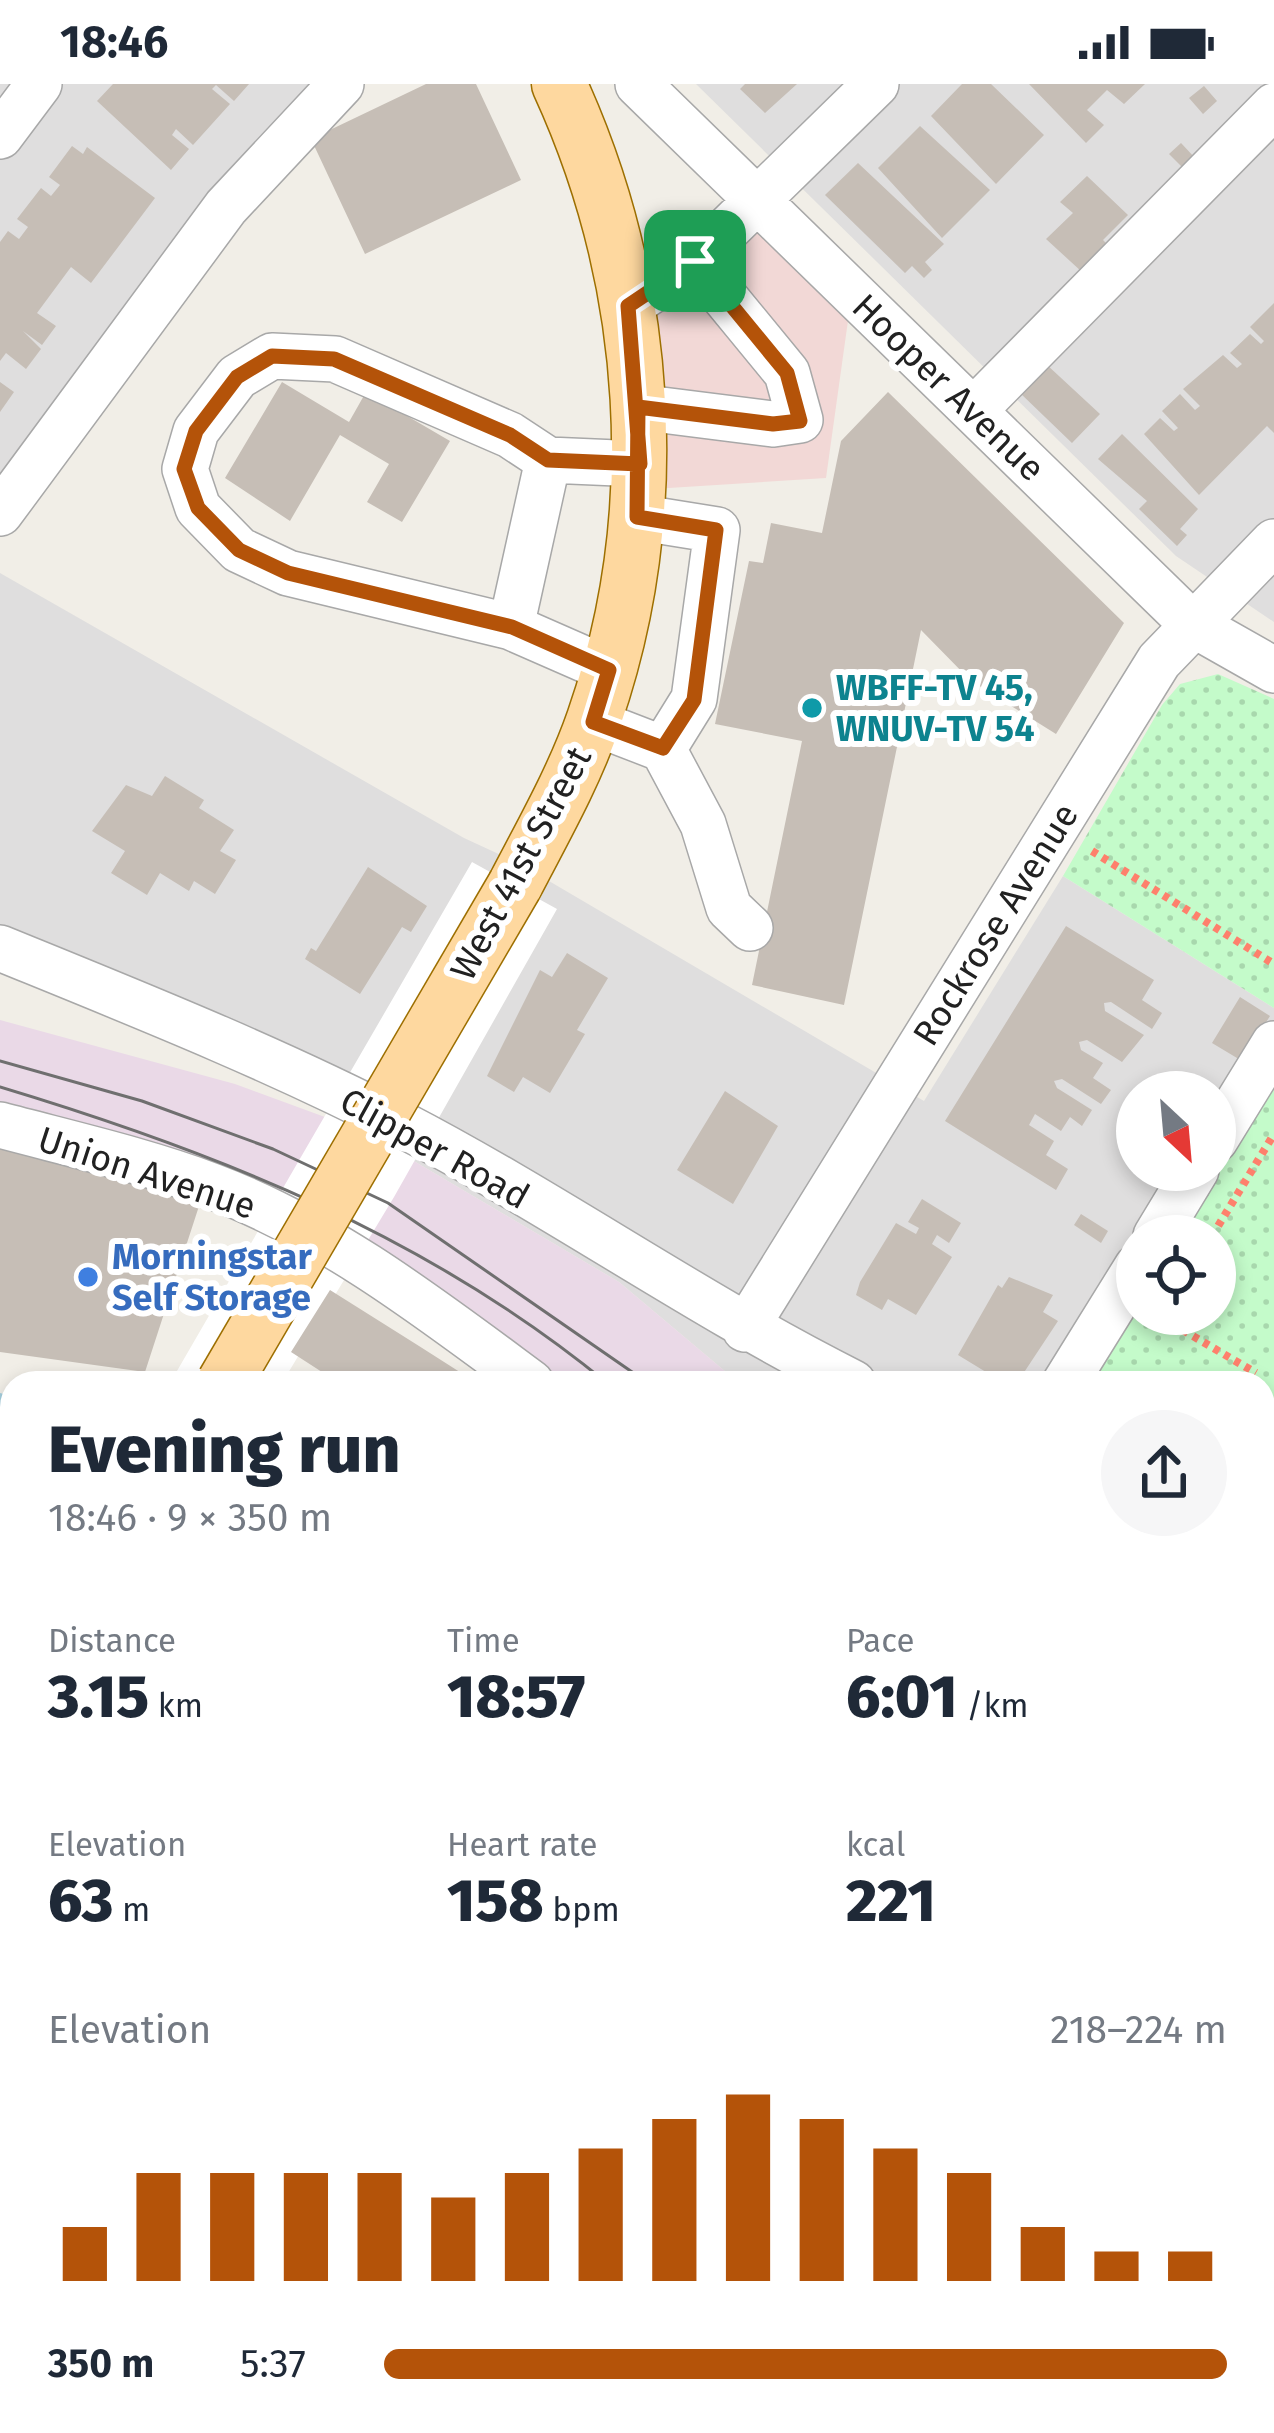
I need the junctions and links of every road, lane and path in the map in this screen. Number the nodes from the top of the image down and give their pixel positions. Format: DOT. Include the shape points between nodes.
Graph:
graph roads {
  1 [pos="39,84"];
  2 [pos="340,84"];
  3 [pos="559,84"];
  4 [pos="638,84"];
  5 [pos="876,84"];
  6 [pos="1274,106"];
  7 [pos="0,136"];
  8 [pos="758,203"];
  9 [pos="695,261"];
  10 [pos="628,306"];
  11 [pos="638,407"];
  12 [pos="974,410"];
  13 [pos="548,460"];
  14 [pos="640,464"];
  15 [pos="0,514"];
  16 [pos="637,517"];
  17 [pos="1274,542"];
  18 [pos="1191,623"];
  19 [pos="512,627"];
  20 [pos="609,670"];
  21 [pos="1274,670"];
  22 [pos="593,722"];
  23 [pos="663,748"];
  24 [pos="1055,828"];
  25 [pos="750,928"];
  26 [pos="0,948"];
  27 [pos="1274,964"];
  28 [pos="1274,1044"];
  29 [pos="1236,1106"];
  30 [pos="0,1125"];
  31 [pos="1274,1134"];
  32 [pos="1225,1215"];
  33 [pos="1116,1301"];
  34 [pos="745,1329"];
  35 [pos="1191,1335"];
  36 [pos="231,1371"];
  37 [pos="514,1371"];
  38 [pos="829,1371"];
  39 [pos="1073,1371"];
  40 [pos="1253,1371"];
  1 -- 7 [label="street"];
  2 -- 15 [label="street" via="226,207"];
  3 -- 10 [label="main road, West 41st Street" via="603,199"];
  4 -- 8 [label="street, Hooper Avenue"];
  5 -- 8 [label="street"];
  6 -- 12 [label="street"];
  8 -- 9 [label="street"];
  8 -- 12 [label="street, Hooper Avenue"];
  9 -- 10 [label="street"];
  9 -- 11 [label="street" via="787,373 800,421"];
  10 -- 11 [label="main road, West 41st Street"];
  11 -- 14 [label="main road, West 41st Street"];
  12 -- 18 [label="street, Hooper Avenue"];
  13 -- 14 [label="street"];
  13 -- 19 [label="street"];
  13 -- 19 [label="street" via="510,435 334,359 272,356 237,377 196,431 184,469 198,508 239,550 288,573"];
  14 -- 16 [label="main road, West 41st Street"];
  16 -- 20 [label="main road, West 41st Street"];
  16 -- 23 [label="street" via="716,530 694,700"];
  17 -- 18 [label="street, Rockrose Avenue"];
  18 -- 21 [label="street, Hooper Avenue"];
  18 -- 24 [label="street, Rockrose Avenue"];
  19 -- 20 [label="street"];
  20 -- 22 [label="main road, West 41st Street"];
  22 -- 23 [label="street"];
  22 -- 36 [label="main road, West 41st Street, bridge" via="515,885"];
  23 -- 25 [label="street" via="703,824 730,908"];
  24 -- 27 [label="path"];
  24 -- 34 [label="street, Rockrose Avenue"];
  26 -- 34 [label="street, Clipper Road" via="405,1126"];
  28 -- 29 [label="street"];
  30 -- 37 [label="street, Union Avenue" via="143,1163 277,1215 351,1256"];
  31 -- 32 [label="path"];
  33 -- 39 [label="street"];
  34 -- 38 [label="street, Clipper Road"];
  35 -- 40 [label="path"];
}
